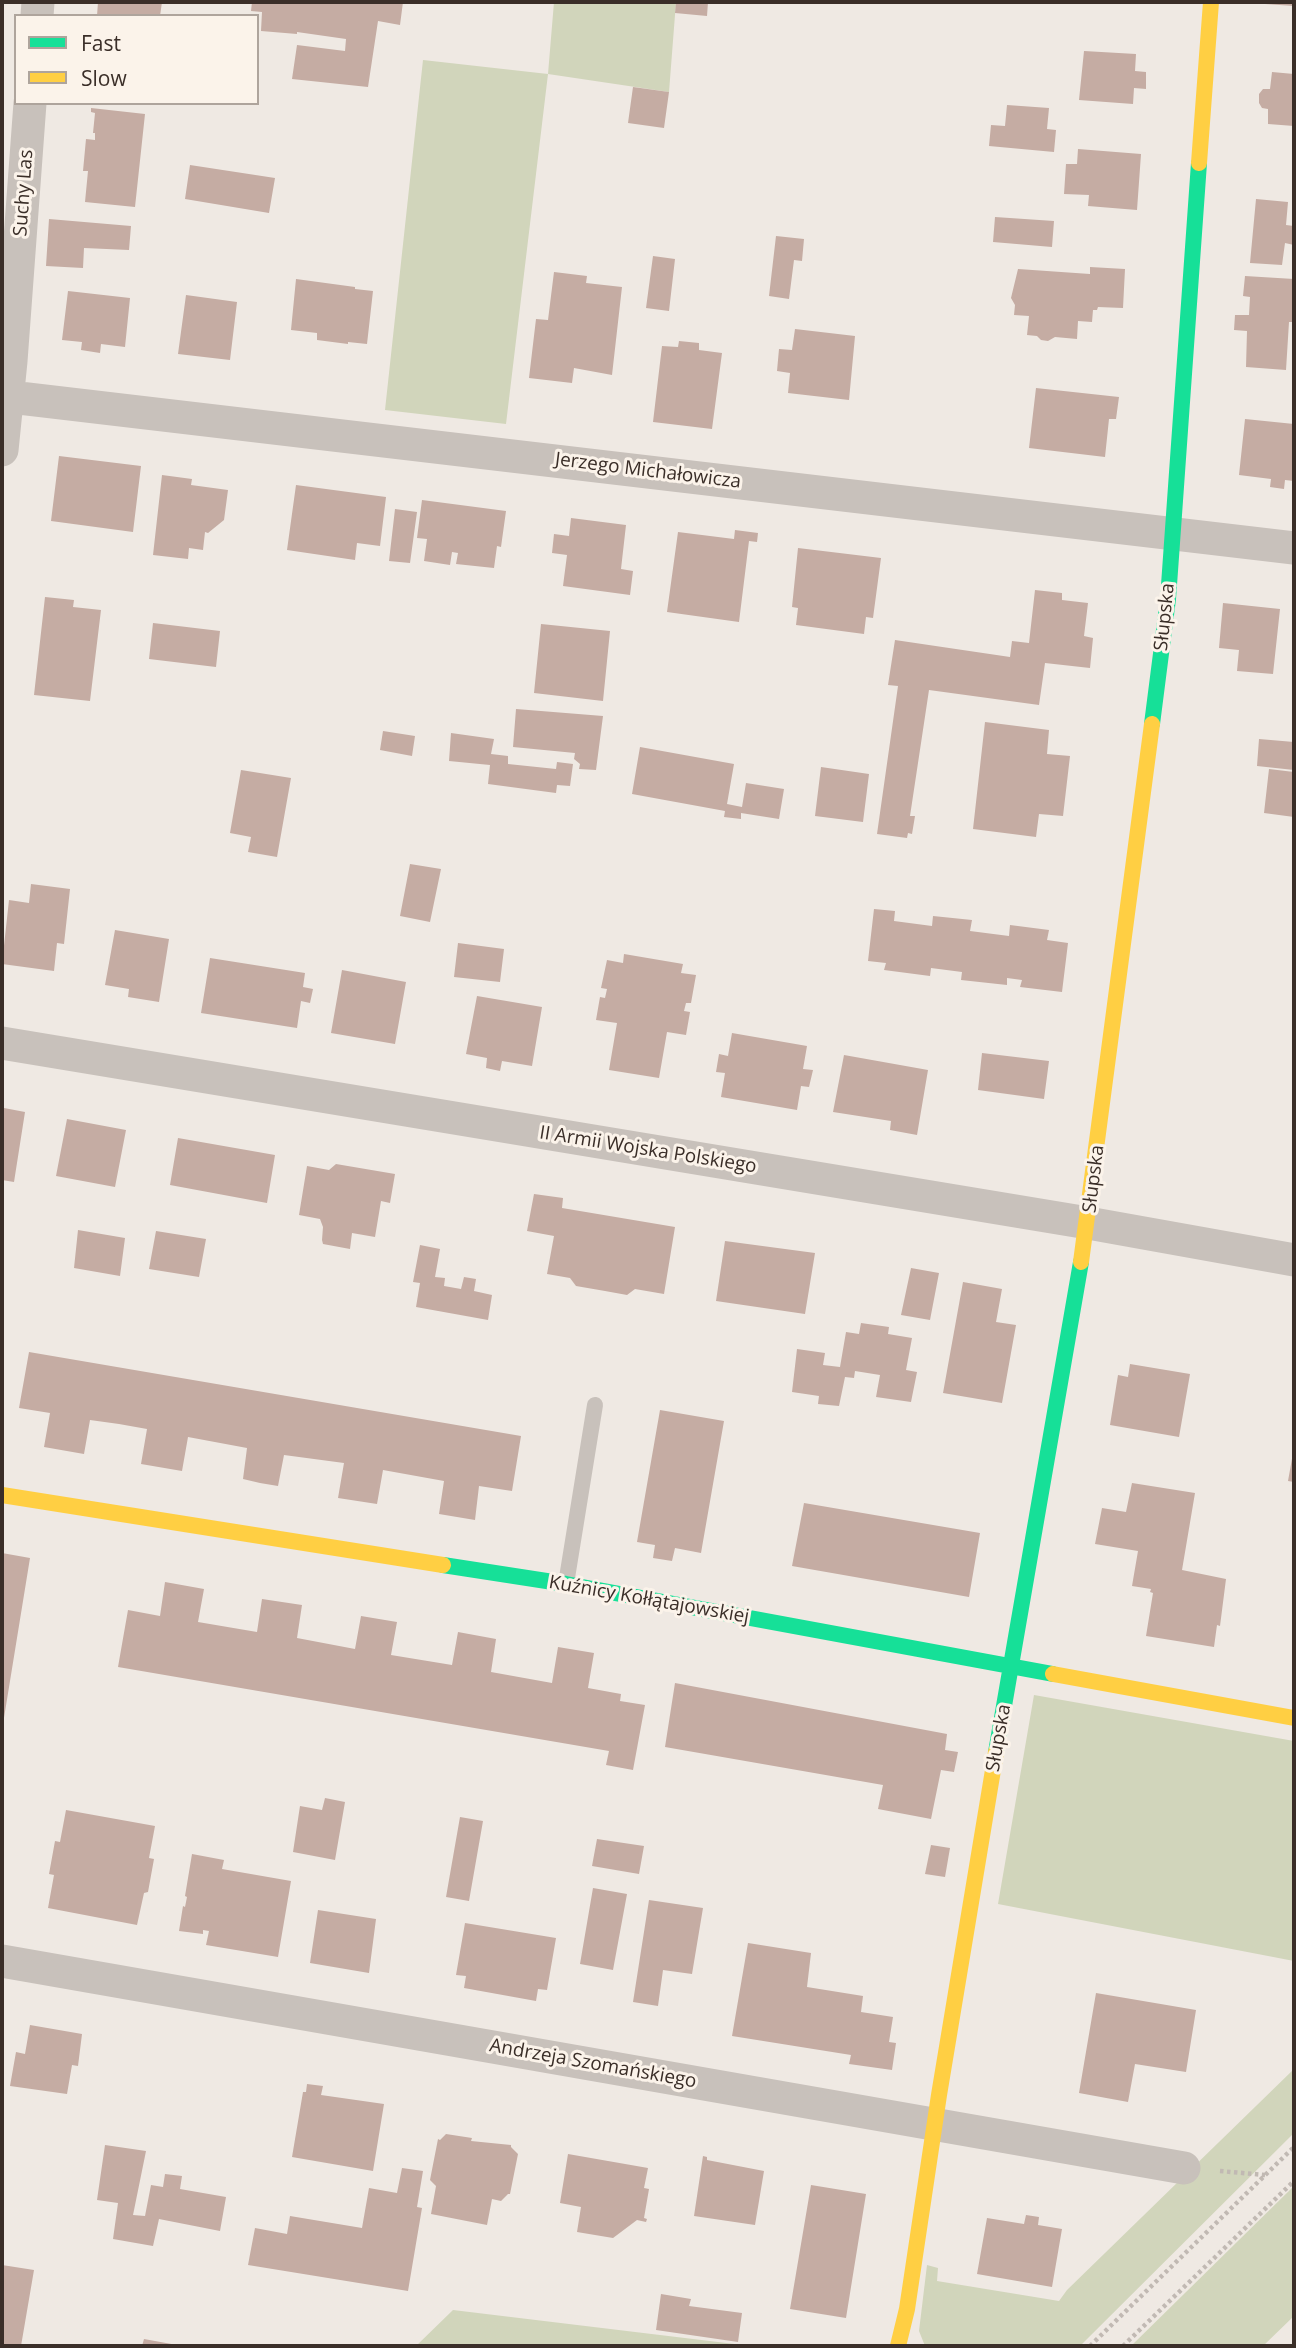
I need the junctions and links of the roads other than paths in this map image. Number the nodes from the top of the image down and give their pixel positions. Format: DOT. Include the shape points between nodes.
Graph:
graph roads {
  1 [pos="1211,2"];
  2 [pos="30,105"];
  3 [pos="5,396"];
  4 [pos="2,450"];
  5 [pos="1171,534"];
  6 [pos="1294,548"];
  7 [pos="2,1043"];
  8 [pos="1088,1223"];
  9 [pos="1294,1259"];
  10 [pos="595,1405"];
  11 [pos="2,1495"];
  12 [pos="566,1584"];
  13 [pos="1010,1667"];
  14 [pos="1294,1718"];
  15 [pos="2,1961"];
  16 [pos="934,2124"];
  17 [pos="1184,2168"];
  18 [pos="898,2346"];
  1 -- 5 [label="street, Słupska"];
  2 -- 3 [label="street, Suchy Las"];
  3 -- 4 [label="street, Suchy Las"];
  3 -- 5 [label="street, Jerzego Michałowicza"];
  5 -- 6 [label="street, Jerzego Michałowicza"];
  5 -- 8 [label="street, Słupska" via="1168,599"];
  7 -- 8 [label="street, II Armii Wojska Polskiego"];
  8 -- 9 [label="street, II Armii Wojska Polskiego"];
  8 -- 13 [label="street, Słupska"];
  10 -- 12 [label="lane"];
  11 -- 12 [label="street, Kuźnicy Kołłątajowskiej"];
  12 -- 13 [label="street, Kuźnicy Kołłątajowskiej"];
  13 -- 14 [label="street, Kuźnicy Kołłątajowskiej"];
  13 -- 16 [label="street, Słupska"];
  15 -- 16 [label="street, Andrzeja Szomańskiego"];
  16 -- 17 [label="street, Andrzeja Szomańskiego"];
  16 -- 18 [label="street, Słupska"];
}
